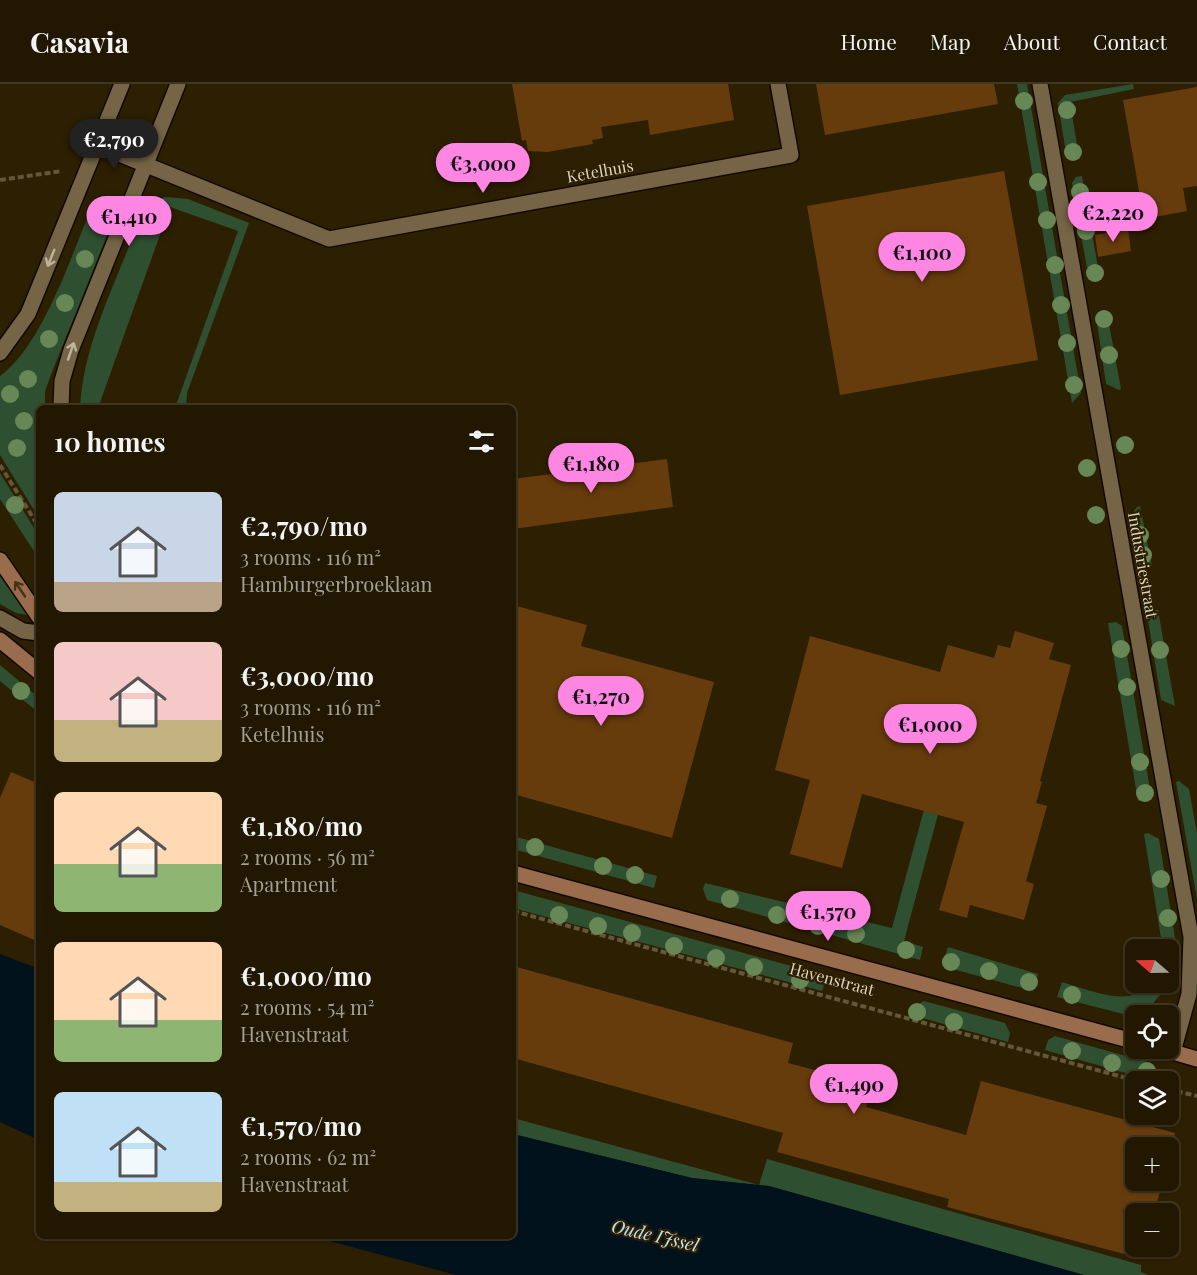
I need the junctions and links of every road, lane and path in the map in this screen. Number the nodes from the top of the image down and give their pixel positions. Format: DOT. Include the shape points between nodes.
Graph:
graph roads {
  1 [pos="122,84"];
  2 [pos="178,84"];
  3 [pos="778,84"];
  4 [pos="1040,84"];
  5 [pos="97,145"];
  6 [pos="144,165"];
  7 [pos="70,170"];
  8 [pos="0,180"];
  9 [pos="0,353"];
  10 [pos="61,405"];
  11 [pos="0,465"];
  12 [pos="36,522"];
  13 [pos="0,560"];
  14 [pos="36,613"];
  15 [pos="0,618"];
  16 [pos="36,633"];
  17 [pos="0,640"];
  18 [pos="36,670"];
  19 [pos="516,874"];
  20 [pos="516,912"];
  21 [pos="1194,958"];
  22 [pos="1179,1018"];
  23 [pos="1125,1039"];
  24 [pos="1179,1054"];
  25 [pos="1197,1059"];
  26 [pos="1125,1078"];
  27 [pos="1179,1092"];
  28 [pos="1197,1096"];
  1 -- 5 [label="street"];
  2 -- 6 [label="street"];
  3 -- 6 [label="street, Ketelhuis" via="791,155 329,239"];
  4 -- 21 [label="street, Industriestraat"];
  5 -- 6 [label="street"];
  5 -- 9 [label="street, one-way" via="28,314"];
  10 -- 6 [label="street, one-way" via="62,381 71,350"];
  7 -- 8 [label="path"];
  11 -- 12 [label="path"];
  14 -- 13 [label="street, one-way"];
  15 -- 16 [label="street" via="23,631"];
  17 -- 18 [label="street"];
  19 -- 23 [label="street, Havenstraat"];
  20 -- 26 [label="path, Havenstraat"];
  21 -- 22 [label="street, Industriestraat" via="1189,994"];
  24 -- 25 [label="street"];
  27 -- 28 [label="path"];
}
